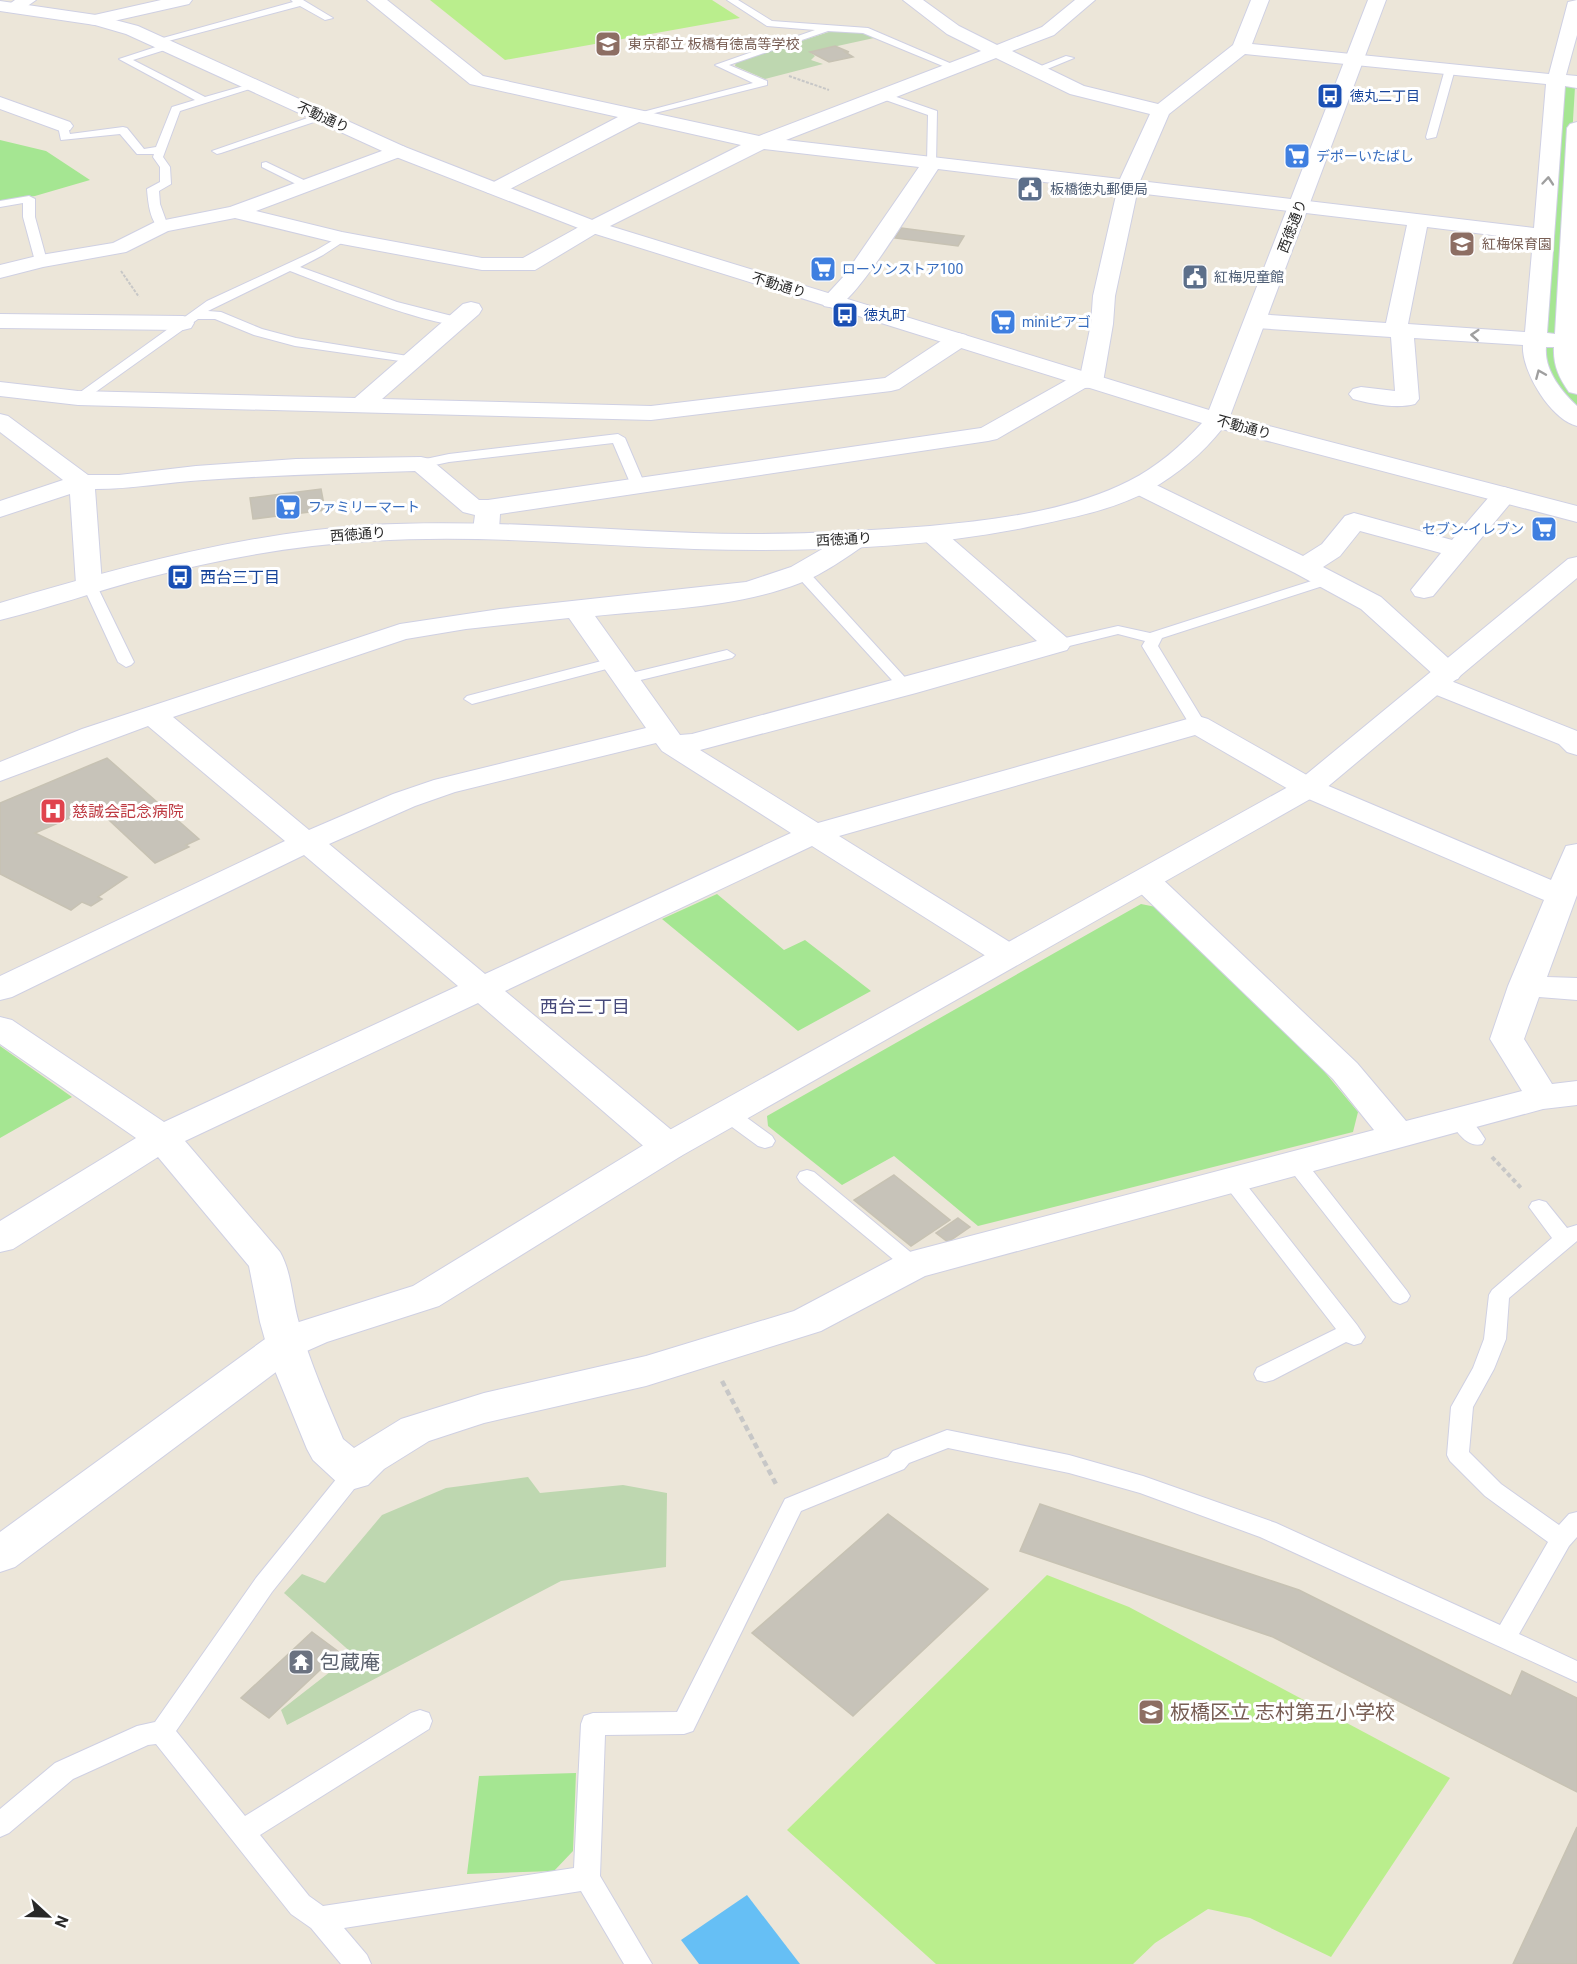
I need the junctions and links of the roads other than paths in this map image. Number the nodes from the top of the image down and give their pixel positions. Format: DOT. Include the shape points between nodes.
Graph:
graph roads {
  1 [pos="183,0"];
  2 [pos="376,0"];
  3 [pos="732,0"];
  4 [pos="912,0"];
  5 [pos="1086,0"];
  6 [pos="1260,0"];
  7 [pos="1377,0"];
  8 [pos="298,2"];
  9 [pos="1577,2"];
  10 [pos="13,5"];
  11 [pos="328,18"];
  12 [pos="96,20"];
  13 [pos="825,27"];
  14 [pos="162,44"];
  15 [pos="1241,48"];
  16 [pos="998,51"];
  17 [pos="1069,57"];
  18 [pos="1354,59"];
  19 [pos="954,67"];
  20 [pos="1450,69"];
  21 [pos="1036,70"];
  22 [pos="1556,80"];
  23 [pos="1577,82"];
  24 [pos="254,86"];
  25 [pos="881,95"];
  26 [pos="203,100"];
  27 [pos="0,103"];
  28 [pos="1161,111"];
  29 [pos="322,116"];
  30 [pos="639,116"];
  31 [pos="63,126"];
  32 [pos="1577,128"];
  33 [pos="1431,137"];
  34 [pos="760,143"];
  35 [pos="161,150"];
  36 [pos="217,151"];
  37 [pos="398,151"];
  38 [pos="932,163"];
  39 [pos="266,165"];
  40 [pos="1128,184"];
  41 [pos="306,185"];
  42 [pos="495,189"];
  43 [pos="0,204"];
  44 [pos="1300,206"];
  45 [pos="236,212"];
  46 [pos="1418,220"];
  47 [pos="162,226"];
  48 [pos="593,227"];
  49 [pos="1543,235"];
  50 [pos="342,238"];
  51 [pos="41,261"];
  52 [pos="290,267"];
  53 [pos="0,272"];
  54 [pos="141,300"];
  55 [pos="832,301"];
  56 [pos="464,315"];
  57 [pos="189,319"];
  58 [pos="0,321"];
  59 [pos="1256,321"];
  60 [pos="157,322"];
  61 [pos="1399,330"];
  62 [pos="1534,339"];
  63 [pos="958,340"];
  64 [pos="1571,341"];
  65 [pos="410,360"];
  66 [pos="1087,380"];
  67 [pos="1577,387"];
  68 [pos="0,389"];
  69 [pos="1361,394"];
  70 [pos="78,398"];
  71 [pos="360,406"];
  72 [pos="1577,418"];
  73 [pos="1217,420"];
  74 [pos="0,421"];
  75 [pos="421,464"];
  76 [pos="82,482"];
  77 [pos="638,485"];
  78 [pos="1139,486"];
  79 [pos="1504,495"];
  80 [pos="0,509"];
  81 [pos="1577,514"];
  82 [pos="487,519"];
  83 [pos="932,534"];
  84 [pos="859,538"];
  85 [pos="1458,550"];
  86 [pos="1577,565"];
  87 [pos="1304,567"];
  88 [pos="801,572"];
  89 [pos="1327,580"];
  90 [pos="89,584"];
  91 [pos="1424,590"];
  92 [pos="577,610"];
  93 [pos="0,612"];
  94 [pos="1154,638"];
  95 [pos="1057,644"];
  96 [pos="727,655"];
  97 [pos="126,663"];
  98 [pos="619,671"];
  99 [pos="1441,678"];
  100 [pos="906,687"];
  101 [pos="471,699"];
  102 [pos="151,710"];
  103 [pos="1198,725"];
  104 [pos="667,739"];
  105 [pos="1574,739"];
  106 [pos="0,772"];
  107 [pos="1308,788"];
  108 [pos="814,834"];
  109 [pos="309,843"];
  110 [pos="1571,871"];
  111 [pos="1145,880"];
  112 [pos="1009,956"];
  113 [pos="1525,986"];
  114 [pos="481,988"];
  115 [pos="0,989"];
  116 [pos="1577,989"];
  117 [pos="0,1028"];
  118 [pos="1577,1093"];
  119 [pos="1543,1097"];
  120 [pos="728,1114"];
  121 [pos="1398,1135"];
  122 [pos="162,1138"];
  123 [pos="765,1142"];
  124 [pos="668,1147"];
  125 [pos="1295,1162"];
  126 [pos="807,1177"];
  127 [pos="1231,1179"];
  128 [pos="1539,1207"];
  129 [pos="1570,1236"];
  130 [pos="0,1239"];
  131 [pos="913,1265"];
  132 [pos="1400,1296"];
  133 [pos="286,1344"];
  134 [pos="1265,1374"];
  135 [pos="354,1473"];
  136 [pos="1577,1521"];
  137 [pos="1561,1539"];
  138 [pos="0,1555"];
  139 [pos="1505,1638"];
  140 [pos="1577,1672"];
  141 [pos="420,1721"];
  142 [pos="162,1732"];
  143 [pos="0,1825"];
  144 [pos="242,1832"];
  145 [pos="588,1878"];
  146 [pos="320,1919"];
  147 [pos="358,1964"];
  148 [pos="639,1964"];
  1 -- 12 [label="street"];
  2 -- 30 [label="street" via="477,80"];
  3 -- 13 [label="lane" via="770,24"];
  4 -- 16 [label="street" via="953,30"];
  5 -- 16 [label="street" via="1048,31"];
  6 -- 15 [label="street"];
  7 -- 18 [label="street, 西徳通り"];
  8 -- 11 [label="lane"];
  8 -- 14 [label="lane"];
  9 -- 22 [label="street"];
  10 -- 12 [label="street, 不動通り"];
  12 -- 14 [label="street, 不動通り"];
  13 -- 19 [label="lane" via="865,30"];
  13 -- 30 [label="lane" via="720,65 763,83"];
  14 -- 24 [label="street, 不動通り"];
  14 -- 26 [label="lane" via="124,59"];
  15 -- 18 [label="street"];
  15 -- 28 [label="street"];
  16 -- 19 [label="street"];
  16 -- 21 [label="street"];
  17 -- 21 [label="lane"];
  18 -- 20 [label="street"];
  18 -- 44 [label="street, 西徳通り"];
  19 -- 25 [label="street"];
  20 -- 22 [label="street"];
  20 -- 33 [label="lane"];
  21 -- 28 [label="street" via="1077,90"];
  22 -- 23 [label="street"];
  49 -- 22 [label="street, one-way"];
  24 -- 26 [label="lane"];
  24 -- 29 [label="street, 不動通り"];
  25 -- 34 [label="street"];
  25 -- 38 [label="lane" via="933,113"];
  26 -- 35 [label="lane" via="176,109"];
  27 -- 31 [label="street"];
  28 -- 40 [label="street"];
  29 -- 36 [label="lane"];
  29 -- 37 [label="street, 不動通り"];
  30 -- 34 [label="street"];
  30 -- 42 [label="street"];
  31 -- 35 [label="lane" via="65,138 123,130 141,152"];
  32 -- 64 [label="street"];
  34 -- 38 [label="street"];
  34 -- 48 [label="street"];
  35 -- 47 [label="lane" via="158,157 165,168 166,184 153,189"];
  37 -- 41 [label="street"];
  37 -- 42 [label="street, 不動通り"];
  38 -- 40 [label="street"];
  38 -- 55 [label="street" via="852,281"];
  39 -- 41 [label="lane"];
  40 -- 44 [label="street"];
  40 -- 66 [label="street" via="1104,296 1102,324"];
  41 -- 45 [label="street"];
  42 -- 48 [label="street, 不動通り"];
  43 -- 51 [label="lane" via="29,199 29,218"];
  44 -- 46 [label="street"];
  44 -- 59 [label="street, 西徳通り"];
  45 -- 47 [label="street"];
  45 -- 50 [label="street"];
  46 -- 49 [label="street"];
  46 -- 61 [label="street"];
  47 -- 51 [label="street" via="119,248"];
  48 -- 50 [label="street" via="527,265 509,266"];
  48 -- 55 [label="street, 不動通り"];
  49 -- 62 [label="street"];
  50 -- 52 [label="lane"];
  51 -- 53 [label="street"];
  52 -- 56 [label="lane" via="420,314"];
  52 -- 57 [label="lane" via="211,304"];
  54 -- 60 [label="street"];
  55 -- 63 [label="street, 不動通り"];
  56 -- 65 [label="street"];
  57 -- 60 [label="street"];
  57 -- 65 [label="lane" via="217,315 295,342"];
  57 -- 70 [label="lane"];
  58 -- 60 [label="street" via="40,316"];
  59 -- 61 [label="street"];
  59 -- 73 [label="street, 西徳通り"];
  62 -- 61 [label="street, one-way"];
  61 -- 69 [label="street" via="1407,399"];
  62 -- 64 [label="street"];
  72 -- 62 [label="street, one-way" via="1546,388 1533,354"];
  63 -- 66 [label="street, 不動通り"];
  63 -- 71 [label="street" via="891,384 680,410 651,413"];
  64 -- 67 [label="street" via="1565,359"];
  65 -- 71 [label="street"];
  66 -- 73 [label="street, 不動通り"];
  66 -- 77 [label="street" via="988,434"];
  68 -- 70 [label="street"];
  70 -- 71 [label="street"];
  73 -- 78 [label="street, 西徳通り" via="1186,454"];
  73 -- 79 [label="street, 不動通り"];
  74 -- 76 [label="street"];
  75 -- 76 [label="street" via="296,466"];
  75 -- 77 [label="lane" via="618,438"];
  75 -- 82 [label="street"];
  76 -- 80 [label="street"];
  76 -- 90 [label="street"];
  77 -- 82 [label="street"];
  78 -- 83 [label="street, 西徳通り" via="1044,516"];
  78 -- 87 [label="street"];
  79 -- 81 [label="street, 不動通り"];
  79 -- 85 [label="street"];
  82 -- 84 [label="street, 西徳通り" via="718,541"];
  82 -- 90 [label="street, 西徳通り" via="293,540 191,558"];
  83 -- 84 [label="street, 西徳通り"];
  83 -- 95 [label="street"];
  84 -- 88 [label="street"];
  85 -- 87 [label="street" via="1354,521 1331,550"];
  85 -- 91 [label="street"];
  86 -- 99 [label="street"];
  87 -- 89 [label="street"];
  88 -- 92 [label="street" via="711,595"];
  88 -- 100 [label="lane"];
  89 -- 94 [label="lane"];
  89 -- 99 [label="street" via="1371,603"];
  90 -- 93 [label="street, 西徳通り"];
  90 -- 97 [label="lane"];
  92 -- 98 [label="street"];
  92 -- 102 [label="street" via="448,622 400,632"];
  94 -- 95 [label="lane" via="1118,630"];
  94 -- 103 [label="lane" via="1150,646"];
  95 -- 100 [label="street"];
  96 -- 98 [label="lane"];
  98 -- 101 [label="lane"];
  98 -- 104 [label="street"];
  99 -- 105 [label="street"];
  99 -- 107 [label="street"];
  100 -- 104 [label="street" via="693,743"];
  102 -- 106 [label="street"];
  102 -- 109 [label="street"];
  103 -- 107 [label="street"];
  103 -- 108 [label="street"];
  104 -- 108 [label="street"];
  104 -- 109 [label="street" via="439,788"];
  107 -- 110 [label="street"];
  107 -- 111 [label="street"];
  108 -- 112 [label="street"];
  108 -- 114 [label="street"];
  109 -- 114 [label="street"];
  109 -- 115 [label="street"];
  110 -- 113 [label="street"];
  111 -- 112 [label="street"];
  111 -- 121 [label="street" via="1345,1071"];
  112 -- 120 [label="street"];
  113 -- 116 [label="street"];
  113 -- 119 [label="street" via="1507,1039"];
  114 -- 122 [label="street"];
  114 -- 124 [label="street"];
  117 -- 122 [label="street"];
  118 -- 119 [label="street"];
  119 -- 121 [label="street" via="1467,1129"];
  120 -- 123 [label="lane"];
  120 -- 124 [label="street"];
  121 -- 125 [label="street"];
  122 -- 130 [label="street"];
  122 -- 133 [label="street" via="267,1262"];
  124 -- 133 [label="street" via="426,1296"];
  125 -- 127 [label="street"];
  125 -- 132 [label="lane"];
  126 -- 131 [label="lane"];
  127 -- 131 [label="street"];
  127 -- 134 [label="lane" via="1352,1334"];
  128 -- 129 [label="lane"];
  129 -- 137 [label="lane" via="1499,1295 1494,1339 1483,1369 1461,1407 1458,1455 1493,1490"];
  131 -- 135 [label="street" via="807,1321 646,1371 484,1408 415,1430 369,1458"];
  133 -- 135 [label="street" via="327,1449"];
  133 -- 138 [label="street"];
  135 -- 142 [label="lane" via="264,1585"];
  136 -- 137 [label="lane"];
  137 -- 139 [label="lane"];
  139 -- 140 [label="lane"];
  139 -- 145 [label="lane" via="1268,1530 1143,1485 1069,1464 947,1439 792,1505 684,1723 593,1724"];
  141 -- 144 [label="lane"];
  142 -- 143 [label="lane" via="146,1734 64,1771"];
  142 -- 144 [label="lane"];
  144 -- 146 [label="lane" via="300,1905"];
  145 -- 146 [label="lane"];
  145 -- 148 [label="lane"];
  146 -- 147 [label="lane"];
}
